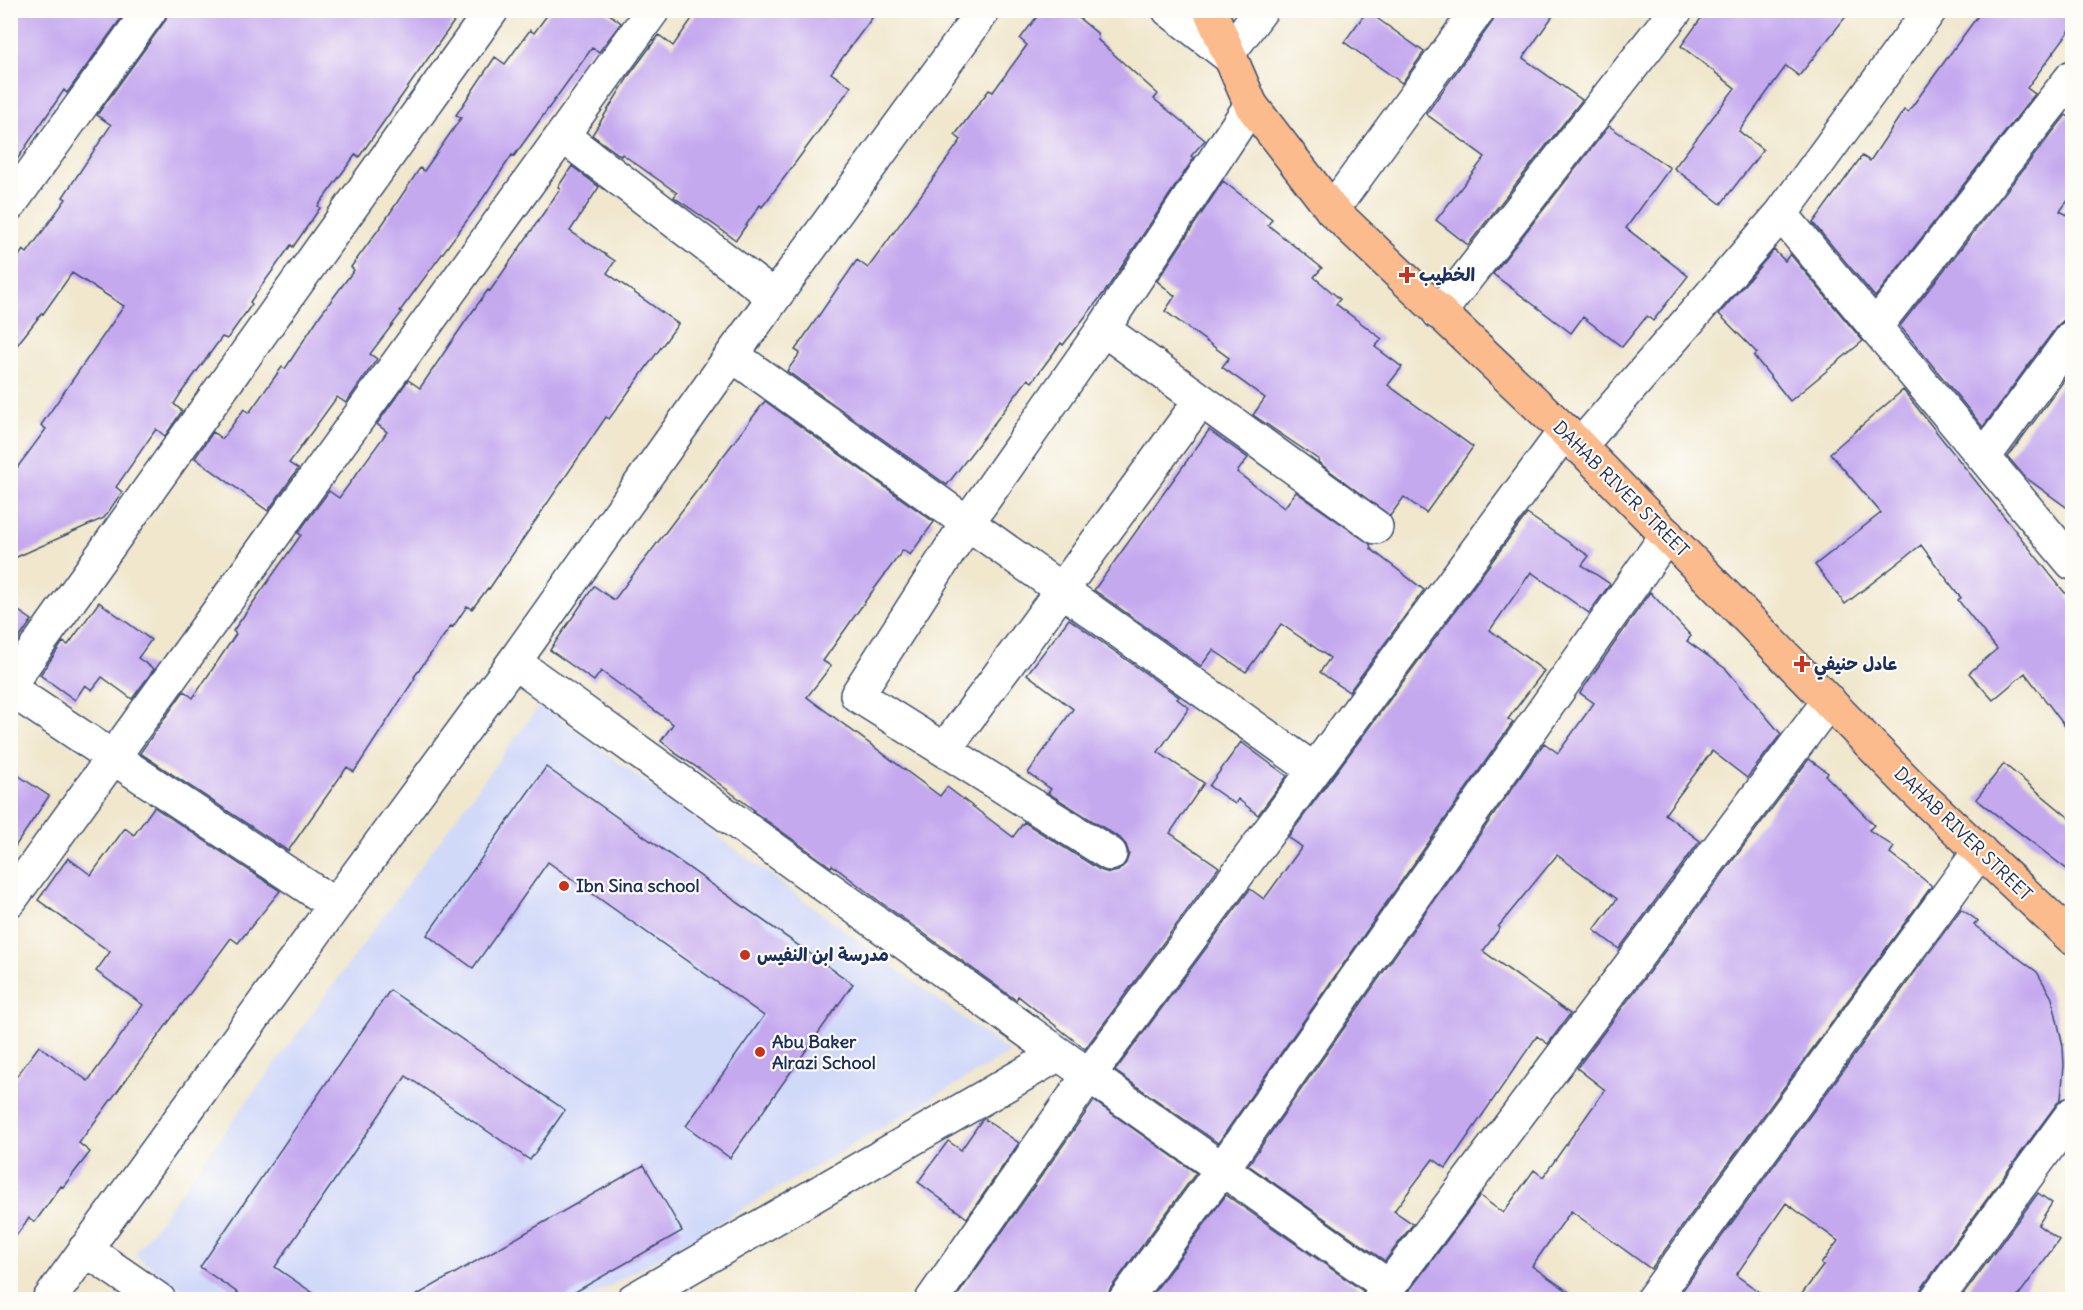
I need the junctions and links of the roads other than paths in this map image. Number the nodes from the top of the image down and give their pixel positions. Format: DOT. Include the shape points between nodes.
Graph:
graph roads {
  1 [pos="150,10"];
  2 [pos="492,10"];
  3 [pos="653,10"];
  4 [pos="984,10"];
  5 [pos="1169,10"];
  6 [pos="1210,10"];
  7 [pos="1261,10"];
  8 [pos="1478,10"];
  9 [pos="1676,10"];
  10 [pos="1930,10"];
  11 [pos="1227,55"];
  12 [pos="2073,77"];
  13 [pos="1251,105"];
  14 [pos="563,136"];
  15 [pos="10,204"];
  16 [pos="1332,210"];
  17 [pos="1781,214"];
  18 [pos="774,297"];
  19 [pos="1439,313"];
  20 [pos="1875,327"];
  21 [pos="1103,329"];
  22 [pos="2073,337"];
  23 [pos="732,355"];
  24 [pos="1201,400"];
  25 [pos="1572,439"];
  26 [pos="1984,457"];
  27 [pos="968,522"];
  28 [pos="1376,527"];
  29 [pos="1667,535"];
  30 [pos="2073,563"];
  31 [pos="1063,590"];
  32 [pos="514,662"];
  33 [pos="10,684"];
  34 [pos="10,689"];
  35 [pos="1829,702"];
  36 [pos="945,749"];
  37 [pos="113,757"];
  38 [pos="1314,770"];
  39 [pos="1980,851"];
  40 [pos="1110,854"];
  41 [pos="10,900"];
  42 [pos="335,905"];
  43 [pos="2073,938"];
  44 [pos="1059,1054"];
  45 [pos="1089,1075"];
  46 [pos="2073,1114"];
  47 [pos="1223,1168"];
  48 [pos="85,1249"];
  49 [pos="1383,1293"];
  50 [pos="49,1299"];
  51 [pos="159,1299"];
  52 [pos="633,1299"];
  53 [pos="932,1299"];
  54 [pos="1125,1299"];
  55 [pos="1652,1299"];
  56 [pos="1936,1299"];
  1 -- 15 [label="street"];
  2 -- 33 [label="street"];
  3 -- 14 [label="street"];
  4 -- 18 [label="street"];
  5 -- 11 [label="street"];
  6 -- 11 [label="main road, DAHAB RIVER STREET"];
  7 -- 11 [label="street"];
  8 -- 16 [label="street"];
  9 -- 19 [label="street"];
  10 -- 17 [label="street"];
  11 -- 13 [label="main road, DAHAB RIVER STREET"];
  12 -- 20 [label="street"];
  13 -- 16 [label="main road, DAHAB RIVER STREET"];
  13 -- 21 [label="street"];
  14 -- 18 [label="street"];
  14 -- 37 [label="street"];
  16 -- 19 [label="main road, DAHAB RIVER STREET"];
  17 -- 20 [label="street"];
  17 -- 25 [label="street"];
  18 -- 23 [label="street"];
  19 -- 25 [label="main road, DAHAB RIVER STREET"];
  20 -- 26 [label="street"];
  21 -- 24 [label="street"];
  21 -- 27 [label="street"];
  22 -- 26 [label="street"];
  23 -- 27 [label="street"];
  23 -- 32 [label="street"];
  24 -- 28 [label="street"];
  24 -- 31 [label="street"];
  25 -- 29 [label="main road, DAHAB RIVER STREET"];
  25 -- 38 [label="street"];
  26 -- 30 [label="street"];
  27 -- 31 [label="street"];
  27 -- 36 [label="street" via="857,695"];
  29 -- 35 [label="main road, DAHAB RIVER STREET"];
  29 -- 47 [label="street"];
  31 -- 36 [label="street"];
  31 -- 38 [label="street"];
  32 -- 42 [label="street"];
  32 -- 44 [label="street"];
  34 -- 37 [label="street"];
  35 -- 39 [label="main road, DAHAB RIVER STREET"];
  35 -- 49 [label="street"];
  36 -- 40 [label="street"];
  37 -- 41 [label="street"];
  37 -- 42 [label="street"];
  38 -- 45 [label="street"];
  39 -- 43 [label="main road, DAHAB RIVER STREET"];
  39 -- 55 [label="street"];
  42 -- 48 [label="street"];
  44 -- 45 [label="street"];
  44 -- 52 [label="street"];
  45 -- 47 [label="street"];
  45 -- 53 [label="street"];
  46 -- 56 [label="street"];
  47 -- 49 [label="street"];
  47 -- 54 [label="street"];
  48 -- 50 [label="street"];
  48 -- 51 [label="street"];
}
